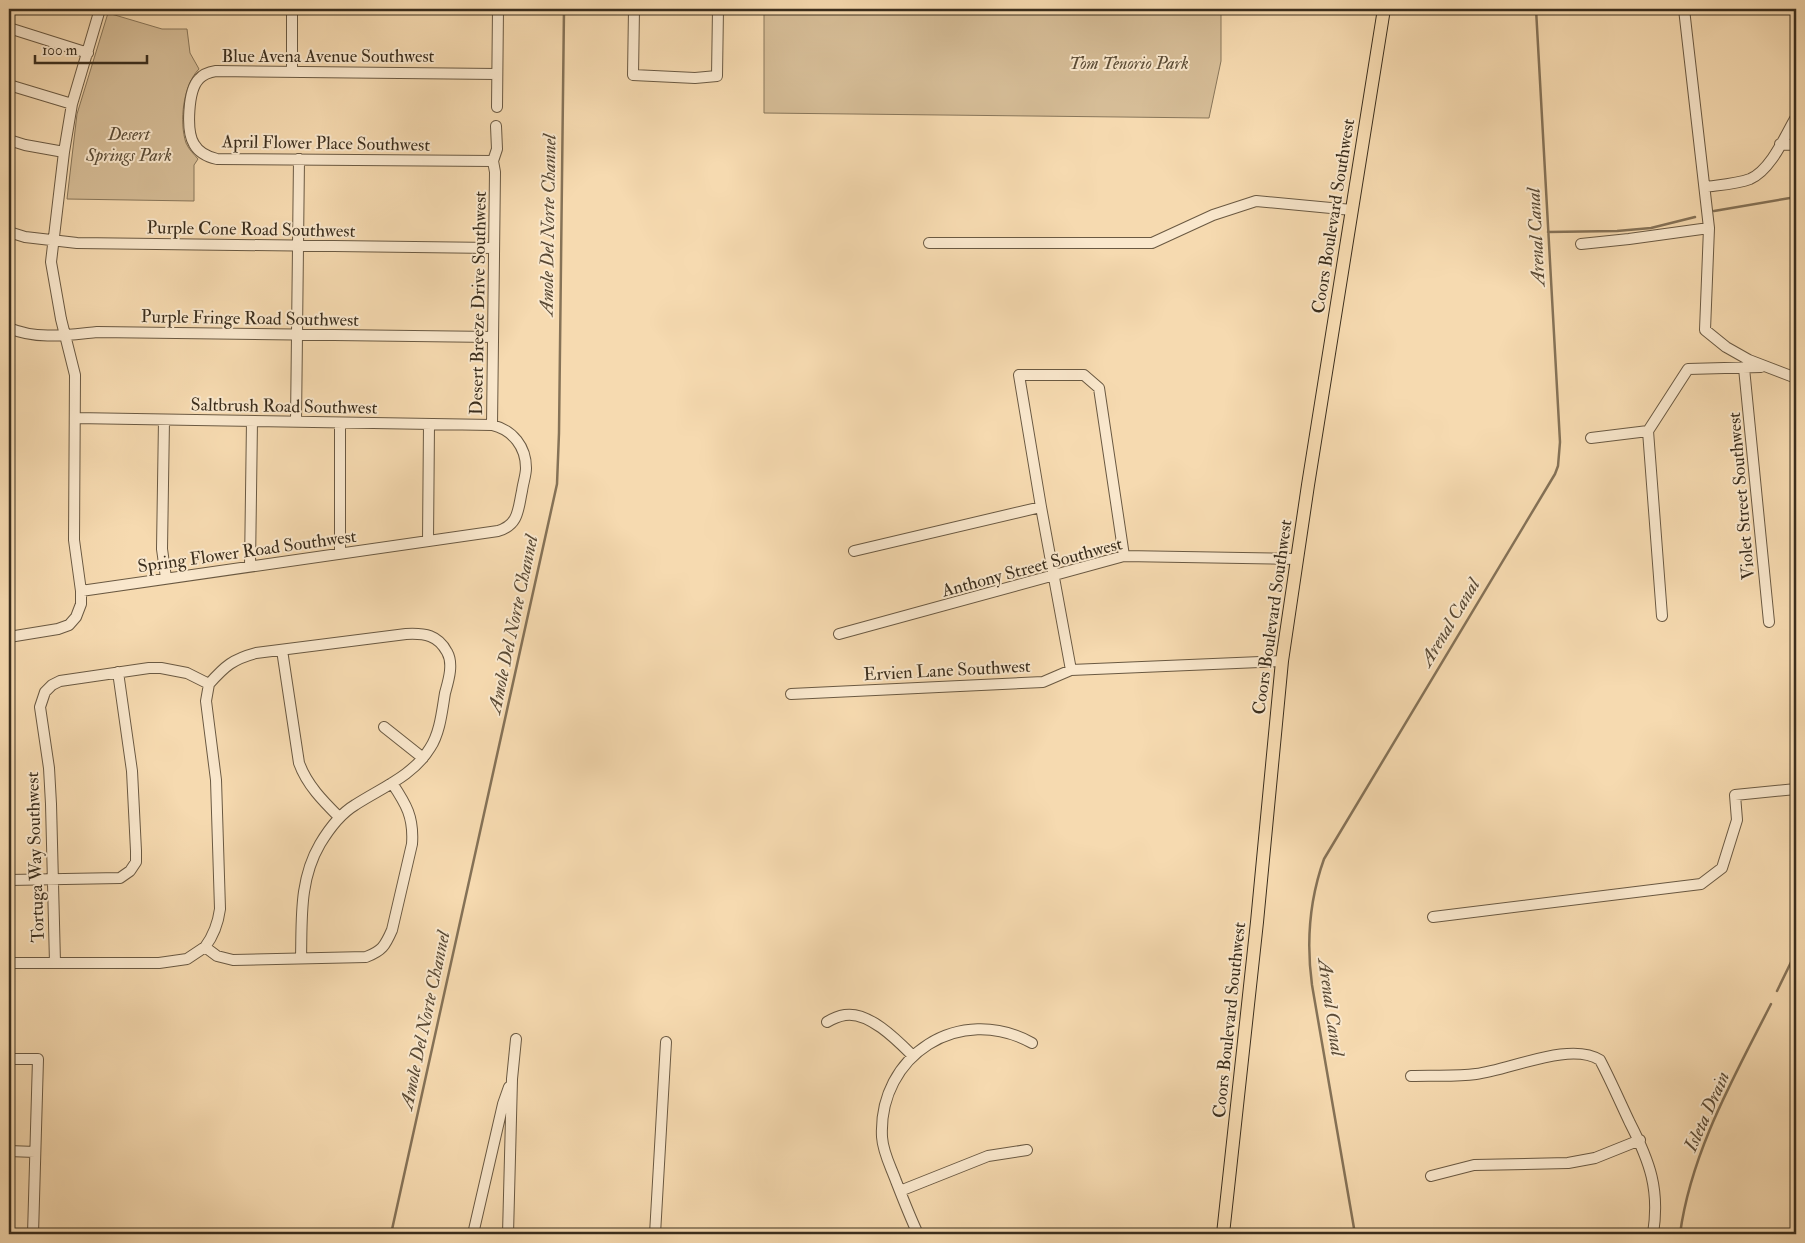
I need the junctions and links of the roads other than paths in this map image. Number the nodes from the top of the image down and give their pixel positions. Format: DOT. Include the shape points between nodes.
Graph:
graph roads {
  1 [pos="100,9"];
  2 [pos="292,9"];
  3 [pos="498,9"];
  4 [pos="634,9"];
  5 [pos="718,9"];
  6 [pos="1384,9"];
  7 [pos="1684,9"];
  8 [pos="9,28"];
  9 [pos="88,52"];
  10 [pos="292,72"];
  11 [pos="497,74"];
  12 [pos="9,85"];
  13 [pos="72,104"];
  14 [pos="497,107"];
  15 [pos="190,115"];
  16 [pos="1796,117"];
  17 [pos="496,126"];
  18 [pos="9,140"];
  19 [pos="1780,144"];
  20 [pos="1796,145"];
  21 [pos="64,152"];
  22 [pos="299,159"];
  23 [pos="493,161"];
  24 [pos="1704,187"];
  25 [pos="1352,210"];
  26 [pos="1709,228"];
  27 [pos="9,232"];
  28 [pos="53,240"];
  29 [pos="930,243"];
  30 [pos="1581,244"];
  31 [pos="298,246"];
  32 [pos="494,248"];
  33 [pos="9,328"];
  34 [pos="296,334"];
  35 [pos="65,335"];
  36 [pos="493,337"];
  37 [pos="1765,366"];
  38 [pos="1744,368"];
  39 [pos="1796,378"];
  40 [pos="75,418"];
  41 [pos="164,420"];
  42 [pos="252,421"];
  43 [pos="296,422"];
  44 [pos="340,423"];
  45 [pos="429,424"];
  46 [pos="492,425"];
  47 [pos="1648,431"];
  48 [pos="1591,438"];
  49 [pos="1041,507"];
  50 [pos="513,522"];
  51 [pos="428,541"];
  52 [pos="854,551"];
  53 [pos="340,554"];
  54 [pos="1124,556"];
  55 [pos="1297,559"];
  56 [pos="250,566"];
  57 [pos="1055,576"];
  58 [pos="166,578"];
  59 [pos="81,592"];
  60 [pos="1662,616"];
  61 [pos="1769,622"];
  62 [pos="839,634"];
  63 [pos="9,637"];
  64 [pos="282,650"];
  65 [pos="1282,661"];
  66 [pos="1071,670"];
  67 [pos="118,672"];
  68 [pos="209,684"];
  69 [pos="791,694"];
  70 [pos="384,727"];
  71 [pos="423,758"];
  72 [pos="392,783"];
  73 [pos="1796,789"];
  74 [pos="339,817"];
  75 [pos="9,880"];
  76 [pos="53,880"];
  77 [pos="1433,917"];
  78 [pos="205,947"];
  79 [pos="301,958"];
  80 [pos="9,963"];
  81 [pos="54,963"];
  82 [pos="827,1022"];
  83 [pos="516,1039"];
  84 [pos="666,1042"];
  85 [pos="1032,1043"];
  86 [pos="914,1056"];
  87 [pos="9,1059"];
  88 [pos="1410,1076"];
  89 [pos="512,1079"];
  90 [pos="1640,1140"];
  91 [pos="1027,1150"];
  92 [pos="9,1151"];
  93 [pos="35,1152"];
  94 [pos="1431,1176"];
  95 [pos="900,1191"];
  96 [pos="33,1234"];
  97 [pos="473,1234"];
  98 [pos="508,1234"];
  99 [pos="655,1234"];
  100 [pos="918,1234"];
  101 [pos="1223,1234"];
  102 [pos="1653,1234"];
  1 -- 9 [label="street"];
  2 -- 10 [label="street"];
  3 -- 11 [label="street"];
  4 -- 5 [label="street" via="633,75 695,78 717,76"];
  6 -- 25 [label="main road, Coors Boulevard Southwest"];
  7 -- 24 [label="street"];
  8 -- 9 [label="street"];
  9 -- 13 [label="street"];
  10 -- 11 [label="street, Blue Avena Avenue Southwest"];
  10 -- 15 [label="street, Blue Avena Avenue Southwest" via="210,72 198,79 195,85"];
  11 -- 14 [label="street"];
  12 -- 13 [label="street"];
  13 -- 21 [label="street"];
  15 -- 22 [label="street, April Flower Place Southwest" via="194,144 209,157"];
  16 -- 19 [label="street"];
  17 -- 23 [label="street, Desert Breeze Drive Southwest" via="497,149"];
  18 -- 21 [label="street"];
  19 -- 20 [label="street"];
  19 -- 24 [label="street" via="1759,174 1749,180"];
  21 -- 28 [label="street"];
  22 -- 23 [label="street, April Flower Place Southwest"];
  22 -- 31 [label="street"];
  23 -- 32 [label="street, Desert Breeze Drive Southwest"];
  24 -- 26 [label="street"];
  25 -- 29 [label="street" via="1256,201 1152,243"];
  25 -- 55 [label="main road, Coors Boulevard Southwest"];
  26 -- 30 [label="street"];
  26 -- 37 [label="street" via="1704,330 1726,347"];
  27 -- 28 [label="street, Purple Cone Road Southwest"];
  28 -- 31 [label="street, Purple Cone Road Southwest" via="110,244"];
  28 -- 35 [label="street" via="54,286"];
  31 -- 32 [label="street, Purple Cone Road Southwest"];
  31 -- 34 [label="street"];
  32 -- 36 [label="street, Desert Breeze Drive Southwest"];
  33 -- 35 [label="street, Purple Fringe Road Southwest" via="42,336"];
  34 -- 35 [label="street, Purple Fringe Road Southwest" via="96,332"];
  34 -- 36 [label="street, Purple Fringe Road Southwest"];
  34 -- 43 [label="street"];
  35 -- 40 [label="street" via="75,375"];
  36 -- 46 [label="street, Desert Breeze Drive Southwest"];
  37 -- 38 [label="street"];
  37 -- 39 [label="street"];
  38 -- 47 [label="street" via="1688,369"];
  38 -- 61 [label="street, Violet Street Southwest"];
  40 -- 41 [label="street, Saltbrush Road Southwest"];
  40 -- 59 [label="street" via="74,540"];
  41 -- 42 [label="street, Saltbrush Road Southwest"];
  41 -- 58 [label="street" via="162,549"];
  42 -- 43 [label="street, Saltbrush Road Southwest"];
  42 -- 56 [label="street"];
  43 -- 44 [label="street, Saltbrush Road Southwest"];
  44 -- 45 [label="street, Saltbrush Road Southwest"];
  44 -- 53 [label="street"];
  45 -- 46 [label="street, Saltbrush Road Southwest"];
  45 -- 51 [label="street"];
  46 -- 50 [label="street, Desert Breeze Drive Southwest" via="514,436 524,454 526,468"];
  47 -- 48 [label="street"];
  47 -- 60 [label="street"];
  49 -- 52 [label="street"];
  49 -- 54 [label="street" via="1019,375 1084,375 1099,388"];
  49 -- 57 [label="street"];
  50 -- 51 [label="street, Spring Flower Road Southwest" via="498,531"];
  51 -- 53 [label="street, Spring Flower Road Southwest"];
  53 -- 56 [label="street, Spring Flower Road Southwest"];
  54 -- 55 [label="street, Anthony Street Southwest"];
  54 -- 57 [label="street, Anthony Street Southwest"];
  55 -- 65 [label="main road, Coors Boulevard Southwest"];
  56 -- 58 [label="street, Spring Flower Road Southwest"];
  57 -- 62 [label="street, Anthony Street Southwest"];
  57 -- 66 [label="street"];
  58 -- 59 [label="street, Spring Flower Road Southwest"];
  59 -- 63 [label="street" via="81,604 69,625 58,630"];
  64 -- 68 [label="street" via="237,659 225,666"];
  64 -- 71 [label="street" via="422,633 432,635 449,654 450,666 434,741"];
  64 -- 74 [label="street" via="299,763 310,785"];
  65 -- 66 [label="street, Ervien Lane Southwest"];
  65 -- 101 [label="main road, Coors Boulevard Southwest"];
  66 -- 69 [label="street, Ervien Lane Southwest" via="1043,682"];
  67 -- 68 [label="street" via="161,668 187,674"];
  67 -- 76 [label="street, Tortuga Way Southwest" via="60,681 45,692 40,707 49,768"];
  67 -- 76 [label="street" via="134,798 136,862 120,878"];
  68 -- 78 [label="street" via="206,701 216,780 220,909 218,924"];
  70 -- 71 [label="street"];
  71 -- 72 [label="street"];
  72 -- 74 [label="street"];
  72 -- 79 [label="street" via="408,808 413,831 392,930 386,943 366,958"];
  73 -- 77 [label="street" via="1735,795 1736,820 1722,868 1701,884"];
  74 -- 79 [label="street" via="318,848 306,876"];
  75 -- 76 [label="street"];
  76 -- 81 [label="street, Tortuga Way Southwest"];
  78 -- 79 [label="street" via="217,956 233,960"];
  78 -- 81 [label="street" via="174,962"];
  80 -- 81 [label="street"];
  82 -- 86 [label="street" via="844,1015 861,1018 876,1024"];
  83 -- 89 [label="street"];
  84 -- 99 [label="street"];
  85 -- 86 [label="street" via="1006,1031 961,1031 932,1041"];
  86 -- 95 [label="street" via="894,1082 883,1123 886,1155"];
  87 -- 93 [label="street" via="38,1059"];
  88 -- 90 [label="street" via="1477,1074 1555,1055 1592,1055 1600,1060"];
  89 -- 97 [label="street" via="502,1104"];
  89 -- 98 [label="street"];
  90 -- 94 [label="street" via="1595,1158 1568,1163 1474,1166"];
  90 -- 102 [label="street" via="1651,1170 1654,1191 1656,1214"];
  91 -- 95 [label="street" via="988,1156"];
  92 -- 93 [label="street"];
  93 -- 96 [label="street"];
  95 -- 100 [label="street"];
}
